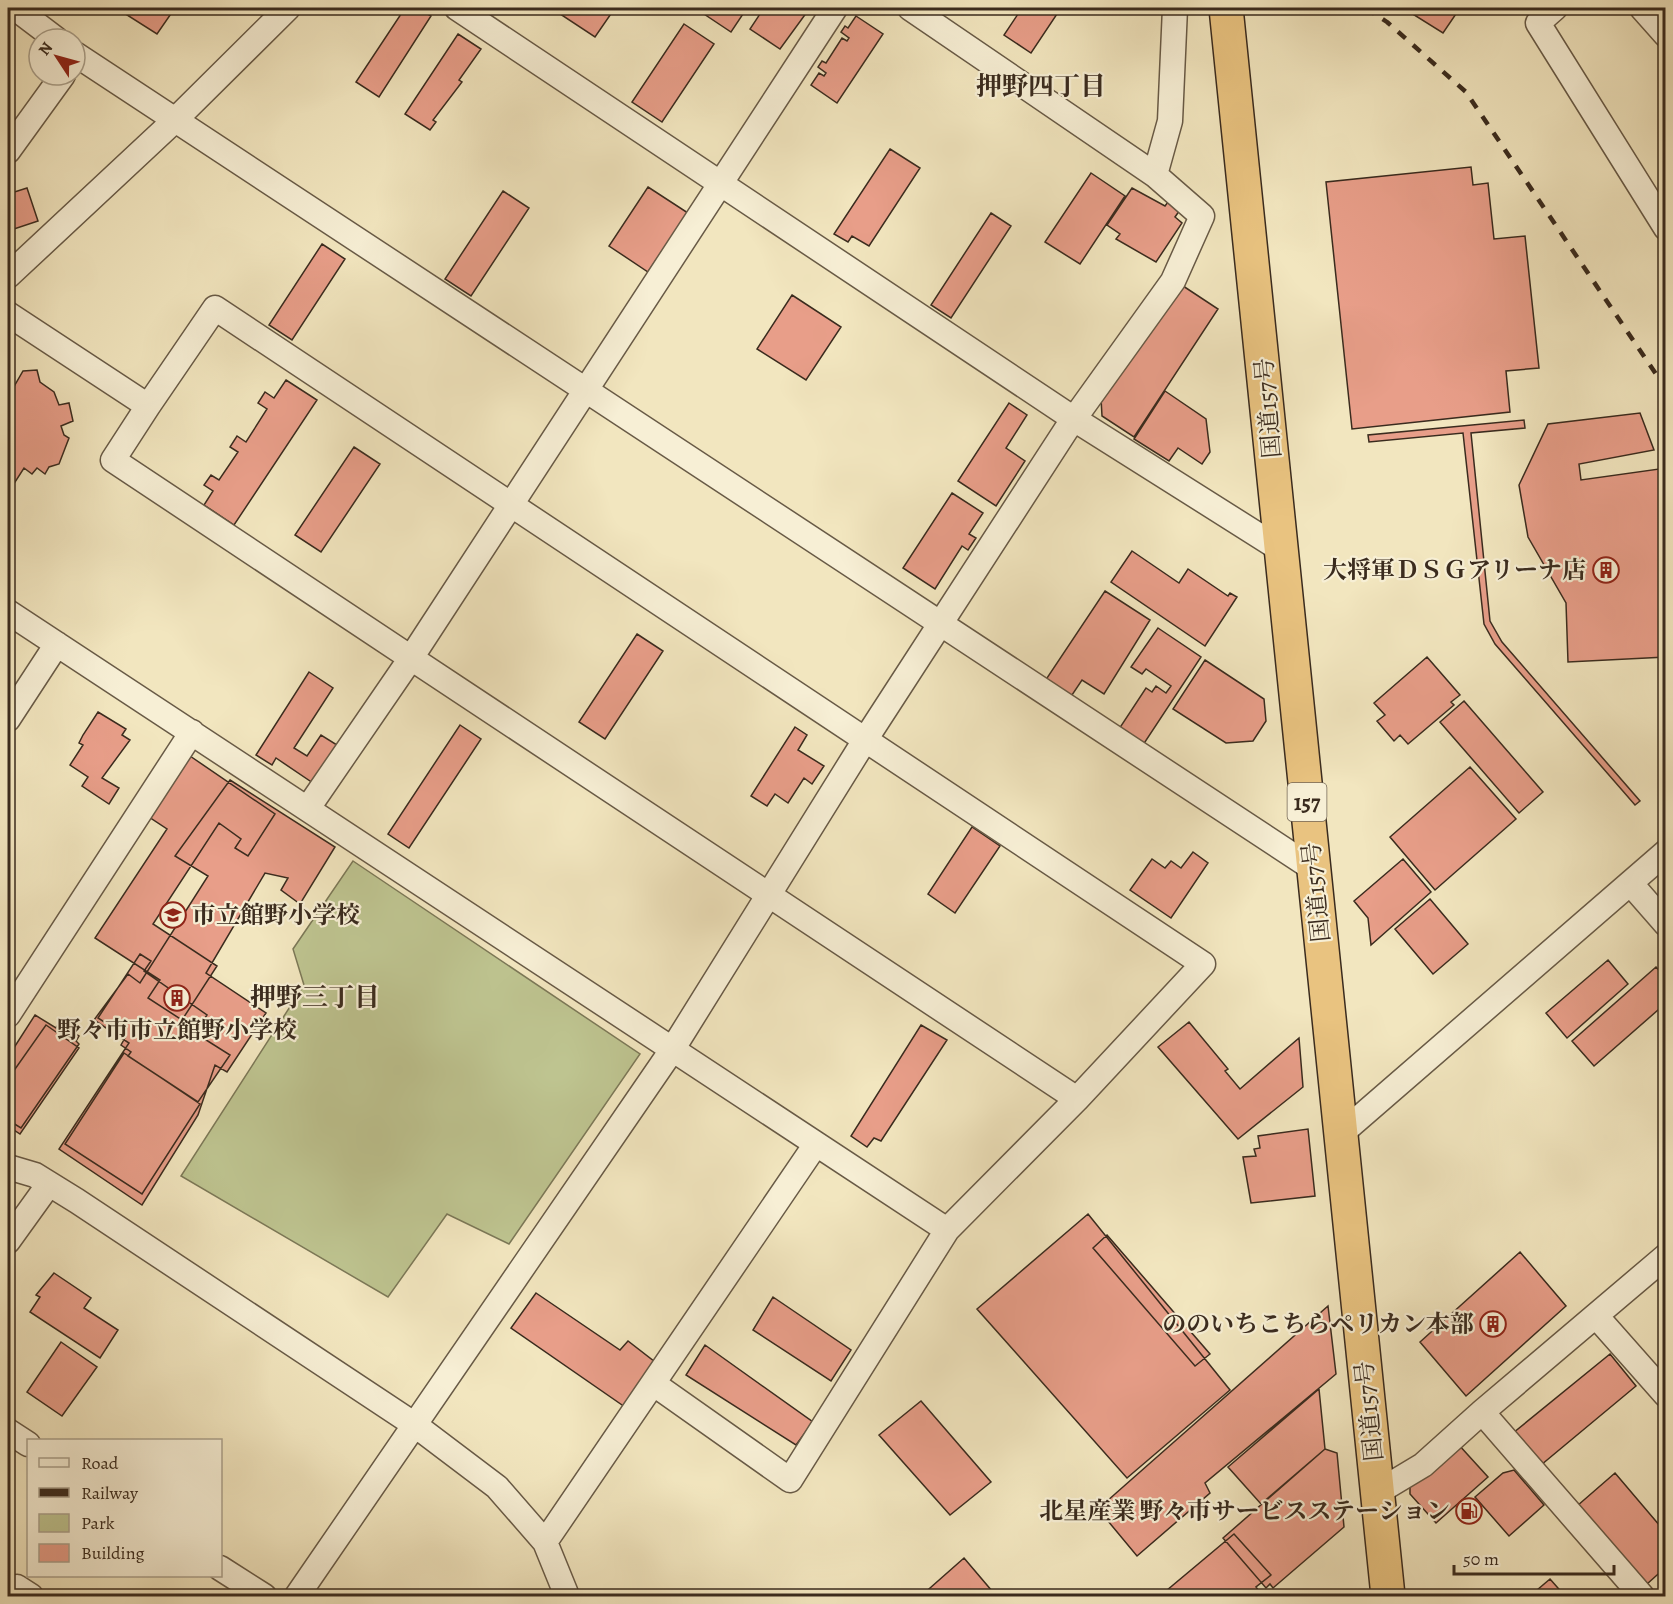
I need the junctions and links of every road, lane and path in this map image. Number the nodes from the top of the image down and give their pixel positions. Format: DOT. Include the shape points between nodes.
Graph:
graph roads {
  1 [pos="15,8"];
  2 [pos="288,8"];
  3 [pos="457,8"];
  4 [pos="835,8"];
  5 [pos="910,8"];
  6 [pos="1175,8"];
  7 [pos="1226,8"];
  8 [pos="1555,8"];
  9 [pos="1642,8"];
  10 [pos="40,27"];
  11 [pos="1665,35"];
  12 [pos="87,63"];
  13 [pos="54,87"];
  14 [pos="174,121"];
  15 [pos="8,151"];
  16 [pos="1155,175"];
  17 [pos="719,181"];
  18 [pos="1665,228"];
  19 [pos="8,276"];
  20 [pos="8,314"];
  21 [pos="585,390"];
  22 [pos="148,406"];
  23 [pos="1074,419"];
  24 [pos="510,505"];
  25 [pos="1280,549"];
  26 [pos="8,612"];
  27 [pos="940,624"];
  28 [pos="57,644"];
  29 [pos="411,657"];
  30 [pos="8,719"];
  31 [pos="192,732"];
  32 [pos="866,740"];
  33 [pos="308,808"];
  34 [pos="1665,852"];
  35 [pos="1312,868"];
  36 [pos="1630,884"];
  37 [pos="768,896"];
  38 [pos="1665,924"];
  39 [pos="8,1015"];
  40 [pos="672,1050"];
  41 [pos="1077,1099"];
  42 [pos="1343,1132"];
  43 [pos="816,1144"];
  44 [pos="8,1167"];
  45 [pos="49,1184"];
  46 [pos="947,1230"];
  47 [pos="8,1240"];
  48 [pos="1665,1256"];
  49 [pos="1597,1317"];
  50 [pos="654,1384"];
  51 [pos="1665,1395"];
  52 [pos="1482,1412"];
  53 [pos="415,1425"];
  54 [pos="8,1431"];
  55 [pos="27,1443"];
  56 [pos="1378,1492"];
  57 [pos="544,1542"];
  58 [pos="222,1569"];
  59 [pos="8,1589"];
  60 [pos="31,1596"];
  61 [pos="264,1596"];
  62 [pos="297,1596"];
  63 [pos="567,1596"];
  64 [pos="1389,1596"];
  65 [pos="1642,1596"];
  1 -- 10 [label="street"];
  2 -- 14 [label="street"];
  3 -- 17 [label="street"];
  4 -- 17 [label="street"];
  5 -- 16 [label="street"];
  6 -- 16 [label="street" via="1170,121"];
  7 -- 25 [label="highway, 国道157号 / 157"];
  8 -- 18 [label="street" via="1539,23"];
  9 -- 11 [label="street"];
  12 -- 14 [label="street"];
  13 -- 15 [label="street"];
  14 -- 19 [label="street"];
  14 -- 21 [label="street"];
  16 -- 23 [label="street" via="1202,216 1173,281"];
  17 -- 21 [label="street"];
  17 -- 23 [label="street"];
  20 -- 22 [label="street"];
  21 -- 24 [label="street"];
  21 -- 27 [label="street"];
  22 -- 24 [label="street" via="215,308"];
  22 -- 29 [label="street" via="113,460"];
  23 -- 25 [label="street"];
  23 -- 27 [label="street"];
  24 -- 29 [label="street"];
  24 -- 32 [label="street"];
  25 -- 35 [label="highway, 国道157号 / 157"];
  26 -- 28 [label="street"];
  27 -- 32 [label="street"];
  27 -- 35 [label="street"];
  28 -- 30 [label="street"];
  28 -- 31 [label="street"];
  29 -- 33 [label="street"];
  29 -- 37 [label="street"];
  31 -- 33 [label="street"];
  31 -- 39 [label="street"];
  32 -- 37 [label="street"];
  32 -- 41 [label="street" via="1203,964"];
  33 -- 40 [label="street"];
  34 -- 36 [label="street"];
  35 -- 42 [label="highway, 国道157号 / 157"];
  36 -- 38 [label="street"];
  36 -- 42 [label="street"];
  37 -- 40 [label="street"];
  37 -- 41 [label="street"];
  40 -- 43 [label="street"];
  40 -- 53 [label="street"];
  41 -- 46 [label="street"];
  42 -- 56 [label="highway, 国道157号 / 157"];
  43 -- 46 [label="street"];
  43 -- 50 [label="street"];
  44 -- 45 [label="street"];
  45 -- 47 [label="street"];
  45 -- 53 [label="street"];
  46 -- 50 [label="street" via="790,1480"];
  48 -- 49 [label="street"];
  49 -- 51 [label="street"];
  49 -- 52 [label="street"];
  50 -- 57 [label="street"];
  52 -- 56 [label="street" via="1423,1465"];
  52 -- 65 [label="street"];
  53 -- 57 [label="street" via="498,1487"];
  53 -- 62 [label="street"];
  54 -- 55 [label="street"];
  56 -- 64 [label="highway, 国道157号 / 157"];
  57 -- 63 [label="street"];
  58 -- 61 [label="street"];
  59 -- 60 [label="street" via="17,1587"];
}
